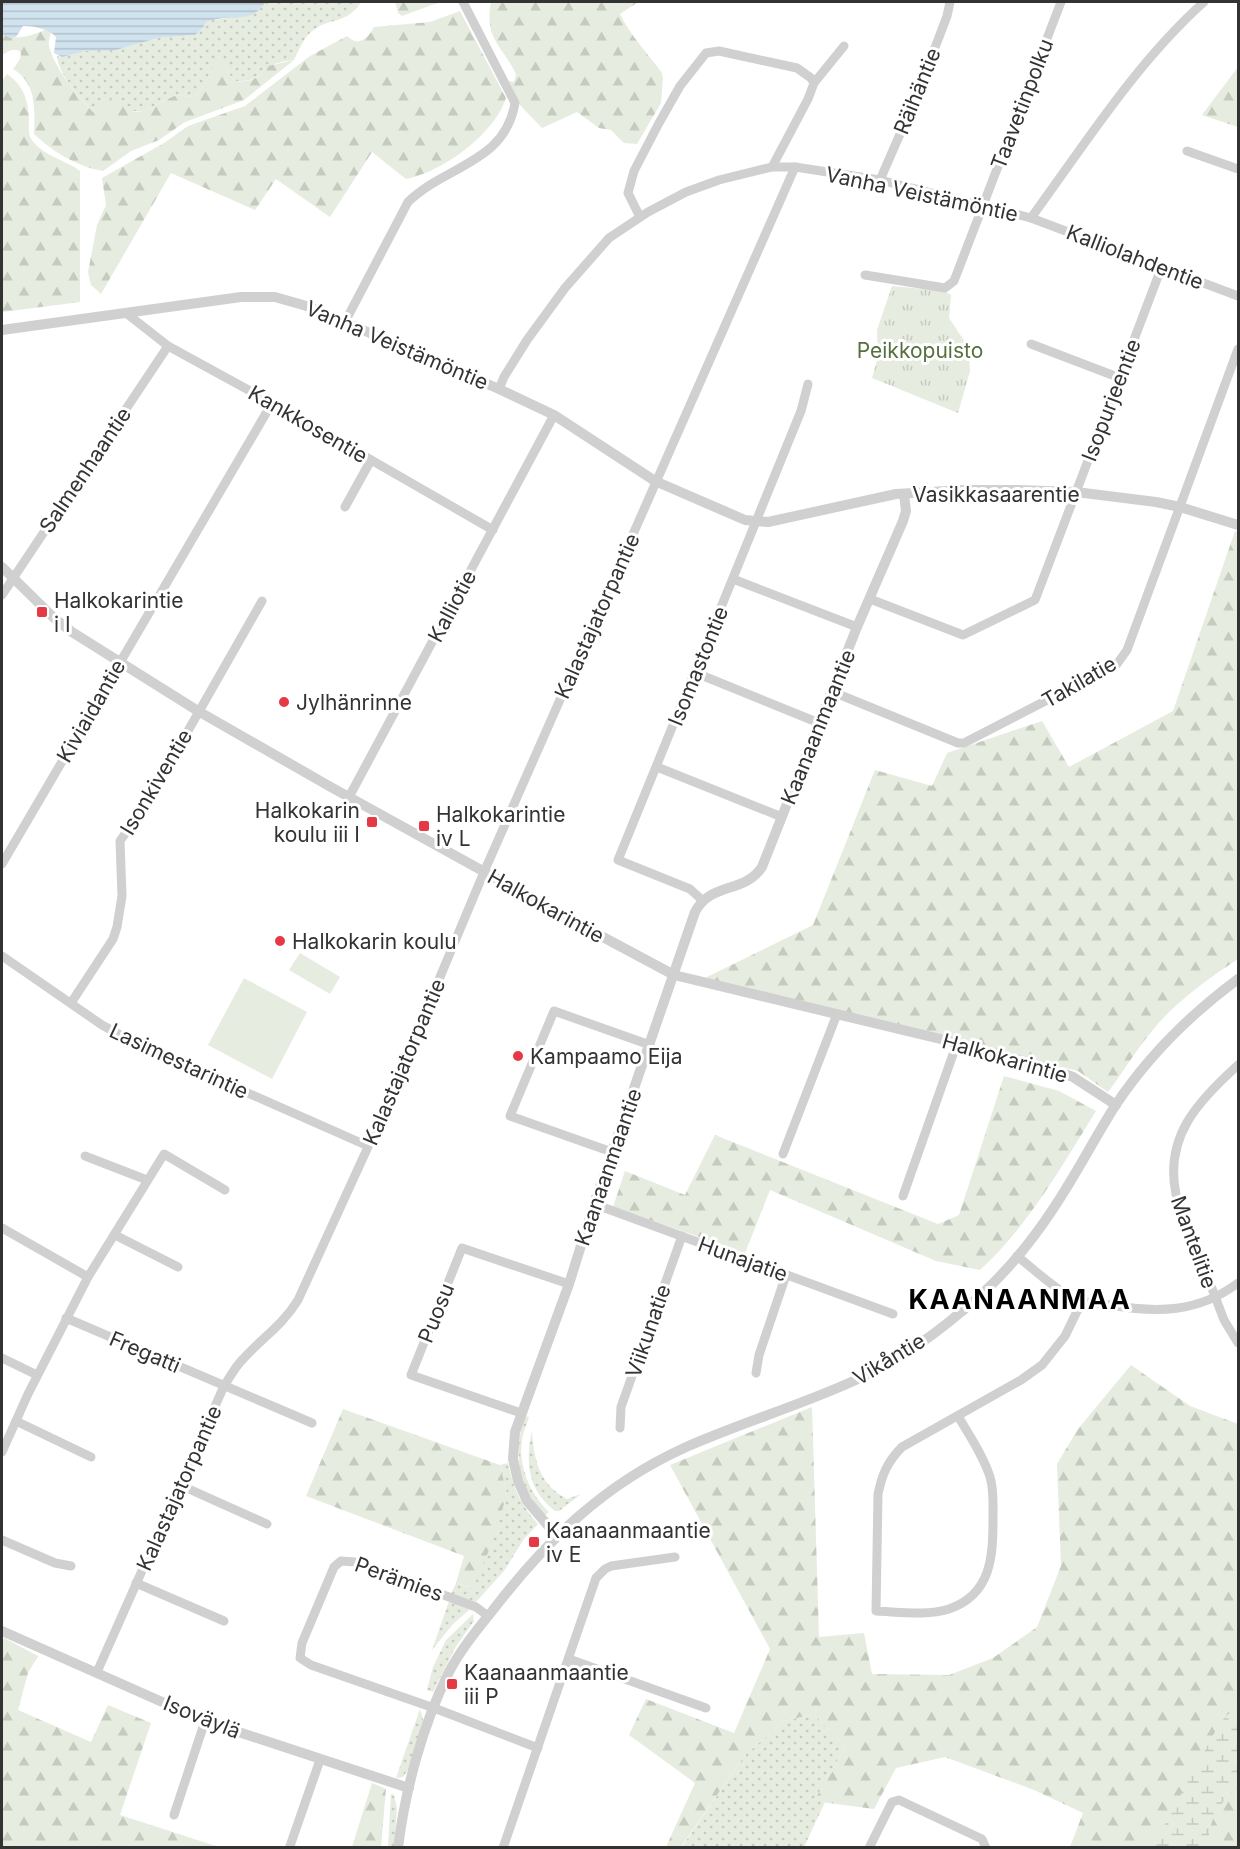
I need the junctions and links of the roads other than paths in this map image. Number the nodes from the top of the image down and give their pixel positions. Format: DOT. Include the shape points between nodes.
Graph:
graph roads {
  1 [pos="464,2"];
  2 [pos="950,2"];
  3 [pos="1061,2"];
  4 [pos="1204,2"];
  5 [pos="844,46"];
  6 [pos="814,83"];
  7 [pos="1187,151"];
  8 [pos="772,167"];
  9 [pos="795,167"];
  10 [pos="1239,169"];
  11 [pos="880,180"];
  12 [pos="983,206"];
  13 [pos="640,217"];
  14 [pos="1031,218"];
  15 [pos="1162,266"];
  16 [pos="865,275"];
  17 [pos="1239,296"];
  18 [pos="126,313"];
  19 [pos="345,322"];
  20 [pos="2,330"];
  21 [pos="1031,344"];
  22 [pos="168,346"];
  23 [pos="1239,349"];
  24 [pos="1120,378"];
  25 [pos="808,384"];
  26 [pos="499,389"];
  27 [pos="272,403"];
  28 [pos="554,415"];
  29 [pos="371,460"];
  30 [pos="655,481"];
  31 [pos="1076,492"];
  32 [pos="904,494"];
  33 [pos="345,507"];
  34 [pos="1180,507"];
  35 [pos="754,521"];
  36 [pos="1239,525"];
  37 [pos="494,530"];
  38 [pos="2,567"];
  39 [pos="12,578"];
  40 [pos="733,579"];
  41 [pos="2,595"];
  42 [pos="870,599"];
  43 [pos="262,602"];
  44 [pos="857,627"];
  45 [pos="120,663"];
  46 [pos="696,673"];
  47 [pos="833,692"];
  48 [pos="198,711"];
  49 [pos="819,723"];
  50 [pos="657,767"];
  51 [pos="350,797"];
  52 [pos="782,817"];
  53 [pos="2,864"];
  54 [pos="484,872"];
  55 [pos="702,900"];
  56 [pos="2,956"];
  57 [pos="674,975"];
  58 [pos="1239,979"];
  59 [pos="71,1003"];
  60 [pos="837,1014"];
  61 [pos="957,1043"];
  62 [pos="650,1045"];
  63 [pos="1239,1065"];
  64 [pos="1116,1105"];
  65 [pos="368,1146"];
  66 [pos="612,1152"];
  67 [pos="783,1154"];
  68 [pos="85,1156"];
  69 [pos="147,1180"];
  70 [pos="225,1190"];
  71 [pos="903,1196"];
  72 [pos="594,1204"];
  73 [pos="2,1228"];
  74 [pos="115,1235"];
  75 [pos="682,1236"];
  76 [pos="1017,1256"];
  77 [pos="178,1267"];
  78 [pos="786,1275"];
  79 [pos="88,1277"];
  80 [pos="1239,1283"];
  81 [pos="568,1284"];
  82 [pos="1215,1297"];
  83 [pos="1082,1300"];
  84 [pos="892,1314"];
  85 [pos="66,1318"];
  86 [pos="1239,1343"];
  87 [pos="2,1358"];
  88 [pos="756,1373"];
  89 [pos="37,1375"];
  90 [pos="224,1386"];
  91 [pos="521,1413"];
  92 [pos="958,1416"];
  93 [pos="16,1421"];
  94 [pos="312,1423"];
  95 [pos="620,1428"];
  96 [pos="2,1452"];
  97 [pos="91,1457"];
  98 [pos="180,1485"];
  99 [pos="267,1524"];
  100 [pos="556,1535"];
  101 [pos="2,1540"];
  102 [pos="675,1557"];
  103 [pos="71,1566"];
  104 [pos="136,1583"];
  105 [pos="488,1616"];
  106 [pos="224,1621"];
  107 [pos="2,1631"];
  108 [pos="569,1659"];
  109 [pos="97,1672"];
  110 [pos="434,1708"];
  111 [pos="706,1708"];
  112 [pos="205,1721"];
  113 [pos="538,1748"];
  114 [pos="320,1760"];
  115 [pos="409,1788"];
  116 [pos="174,1815"];
  117 [pos="290,1846"];
  118 [pos="398,1848"];
  119 [pos="502,1848"];
  120 [pos="869,1848"];
  121 [pos="986,1848"];
  1 -- 19 [label="street" via="515,104 512,120 500,141 419,191 408,202"];
  2 -- 11 [label="street, Räihäntie" via="917,95"];
  3 -- 12 [label="street, Taavetinpolku"];
  4 -- 14 [label="street, Vanha Veistämöntie" via="1140,71"];
  5 -- 6 [label="street"];
  6 -- 8 [label="street"];
  6 -- 13 [label="street" via="797,68 720,51 706,53 680,86 633,171 628,193"];
  7 -- 10 [label="street"];
  8 -- 9 [label="street, Vanha Veistämöntie"];
  8 -- 13 [label="street, Vanha Veistämöntie" via="686,192"];
  9 -- 11 [label="street, Vanha Veistämöntie"];
  9 -- 30 [label="street, Kalastajatorpantie"];
  11 -- 12 [label="street, Vanha Veistämöntie"];
  12 -- 14 [label="street, Vanha Veistämöntie"];
  12 -- 16 [label="street, Taavetinpolku" via="959,272 945,288"];
  13 -- 26 [label="street, Vanha Veistämöntie" via="609,238 565,288 527,340"];
  14 -- 15 [label="street, Kalliolahdentie"];
  15 -- 17 [label="street, Kalliolahdentie"];
  15 -- 24 [label="street, Isopurjeentie"];
  18 -- 19 [label="street, Vanha Veistämöntie" via="241,297 275,297"];
  18 -- 20 [label="street, Vanha Veistämöntie"];
  18 -- 22 [label="street, Kankkosentie"];
  19 -- 26 [label="street, Vanha Veistämöntie"];
  21 -- 24 [label="street"];
  22 -- 27 [label="street, Kankkosentie"];
  22 -- 39 [label="street, Salmenhaantie"];
  23 -- 34 [label="street, Takilatie"];
  24 -- 31 [label="street, Isopurjeentie"];
  25 -- 35 [label="street, Isomastontie" via="801,411"];
  26 -- 28 [label="street, Vasikkasaarentie"];
  27 -- 29 [label="street, Kankkosentie"];
  27 -- 45 [label="street, Kiviaidantie"];
  28 -- 30 [label="street, Vasikkasaarentie"];
  28 -- 37 [label="street, Kalliotie"];
  29 -- 33 [label="street"];
  29 -- 37 [label="street, Kankkosentie"];
  30 -- 35 [label="street, Vasikkasaarentie" via="740,519"];
  30 -- 54 [label="street, Kalastajatorpantie"];
  31 -- 32 [label="street, Vasikkasaarentie" via="964,490"];
  31 -- 34 [label="street, Vasikkasaarentie"];
  31 -- 42 [label="street, Isopurjeentie" via="1038,596 1031,603 963,635"];
  32 -- 35 [label="street, Vasikkasaarentie" via="768,522"];
  32 -- 42 [label="street, Kaanaanmaantie" via="903,521"];
  34 -- 36 [label="street, Vasikkasaarentie"];
  34 -- 47 [label="street, Takilatie" via="1126,650 1117,664 1107,670 958,743"];
  35 -- 40 [label="street, Isomastontie"];
  37 -- 51 [label="street, Kalliotie"];
  38 -- 39 [label="street, Halkokarintie"];
  39 -- 41 [label="street, Salmenhaantie"];
  39 -- 45 [label="street, Halkokarintie" via="63,625"];
  40 -- 44 [label="street"];
  40 -- 46 [label="street, Isomastontie"];
  42 -- 44 [label="street, Kaanaanmaantie"];
  43 -- 48 [label="street, Isonkiventie"];
  44 -- 47 [label="street, Kaanaanmaantie"];
  45 -- 48 [label="street, Halkokarintie"];
  45 -- 53 [label="street, Kiviaidantie"];
  46 -- 49 [label="street"];
  46 -- 50 [label="street, Isomastontie"];
  47 -- 49 [label="street, Kaanaanmaantie"];
  48 -- 51 [label="street, Halkokarintie"];
  48 -- 59 [label="street, Isonkiventie" via="148,801 120,842 122,896 117,927"];
  49 -- 52 [label="street, Kaanaanmaantie"];
  50 -- 52 [label="street"];
  50 -- 55 [label="street, Isomastontie" via="618,860 690,889"];
  51 -- 54 [label="street, Halkokarintie"];
  52 -- 55 [label="street, Kaanaanmaantie" via="756,875"];
  54 -- 57 [label="street, Halkokarintie"];
  54 -- 65 [label="street, Kalastajatorpantie"];
  55 -- 57 [label="street, Kaanaanmaantie" via="694,912"];
  56 -- 59 [label="street, Lasimestarintie"];
  57 -- 60 [label="street, Halkokarintie"];
  57 -- 62 [label="street, Kaanaanmaantie"];
  58 -- 64 [label="street, Vikåntie" via="1162,1046"];
  59 -- 65 [label="street, Lasimestarintie" via="136,1044"];
  60 -- 61 [label="street, Halkokarintie"];
  60 -- 67 [label="street"];
  61 -- 64 [label="street, Halkokarintie" via="1063,1073"];
  61 -- 71 [label="street"];
  62 -- 66 [label="street, Kaanaanmaantie"];
  62 -- 66 [label="street" via="554,1011 510,1116"];
  63 -- 82 [label="street, Mantelitie" via="1192,1114 1176,1144 1172,1165 1176,1194"];
  64 -- 76 [label="street, Vikåntie" via="1054,1208"];
  65 -- 90 [label="street, Kalastajatorpantie" via="298,1300 284,1321 235,1368"];
  66 -- 72 [label="street, Kaanaanmaantie"];
  68 -- 69 [label="street"];
  69 -- 70 [label="street" via="164,1154"];
  69 -- 74 [label="street"];
  72 -- 75 [label="street, Hunajatie"];
  72 -- 81 [label="street, Kaanaanmaantie"];
  73 -- 79 [label="street"];
  74 -- 77 [label="street"];
  74 -- 79 [label="street"];
  75 -- 78 [label="street, Hunajatie"];
  75 -- 95 [label="street, Viikunatie" via="621,1407"];
  76 -- 83 [label="street" via="1065,1293"];
  76 -- 100 [label="street, Vikåntie" via="962,1312 873,1372 681,1449 613,1489"];
  78 -- 84 [label="street, Hunajatie"];
  78 -- 88 [label="street"];
  79 -- 85 [label="street"];
  80 -- 82 [label="street"];
  81 -- 91 [label="street, Kaanaanmaantie"];
  81 -- 91 [label="street, Puosu" via="462,1248 411,1375"];
  82 -- 83 [label="street" via="1162,1311"];
  82 -- 86 [label="street, Mantelitie"];
  83 -- 92 [label="street" via="1065,1336 1042,1365"];
  85 -- 89 [label="street"];
  85 -- 90 [label="street, Fregatti"];
  87 -- 89 [label="street"];
  89 -- 93 [label="street"];
  90 -- 94 [label="street, Fregatti"];
  90 -- 98 [label="street, Kalastajatorpantie"];
  91 -- 100 [label="street, Kaanaanmaantie" via="513,1449 518,1481 527,1501"];
  92 -- 92 [label="street" via="902,1447 881,1476 876,1611 951,1608 972,1594 988,1573 993,1553 992,1485"];
  93 -- 96 [label="street"];
  93 -- 97 [label="street"];
  98 -- 99 [label="street"];
  98 -- 104 [label="street, Kalastajatorpantie"];
  100 -- 105 [label="street"];
  101 -- 103 [label="street"];
  102 -- 108 [label="street" via="620,1564 599,1574"];
  104 -- 106 [label="street"];
  104 -- 109 [label="street, Kalastajatorpantie"];
  105 -- 110 [label="street" via="456,1660"];
  105 -- 110 [label="street, Perämies" via="476,1607 354,1562 340,1561 334,1567 302,1643 300,1658"];
  107 -- 109 [label="street, Isoväylä"];
  108 -- 111 [label="street"];
  108 -- 113 [label="street"];
  109 -- 112 [label="street, Isoväylä"];
  110 -- 113 [label="street"];
  110 -- 115 [label="street"];
  112 -- 114 [label="street, Isoväylä"];
  112 -- 116 [label="street"];
  113 -- 119 [label="street"];
  114 -- 115 [label="street, Isoväylä"];
  114 -- 117 [label="street"];
  115 -- 118 [label="street"];
  120 -- 121 [label="street" via="896,1800 982,1839"];
}
